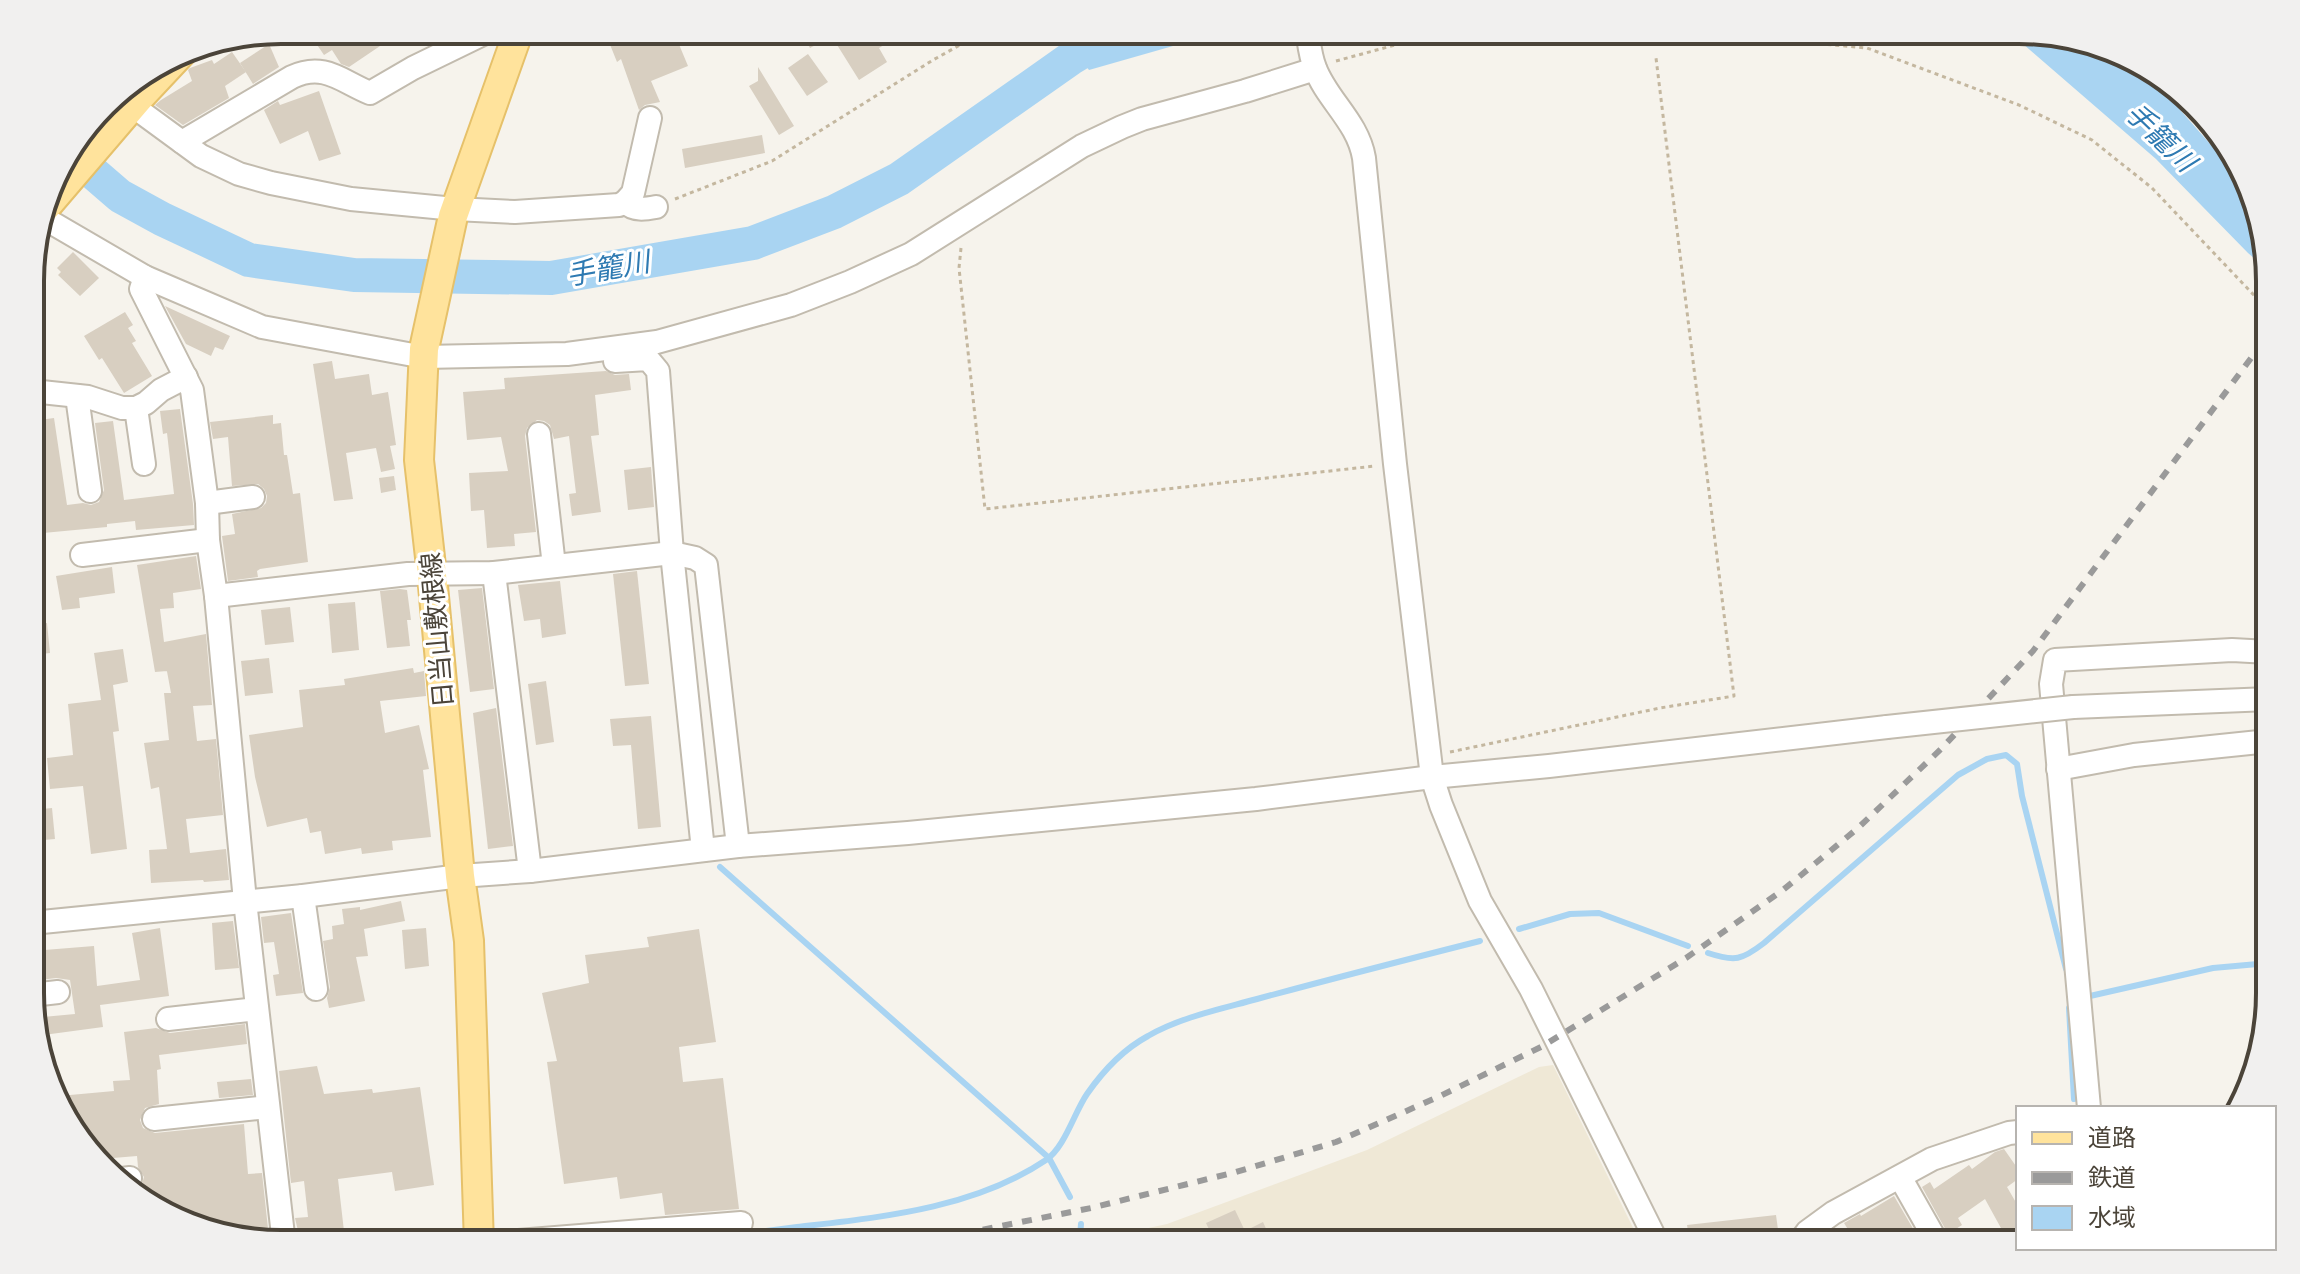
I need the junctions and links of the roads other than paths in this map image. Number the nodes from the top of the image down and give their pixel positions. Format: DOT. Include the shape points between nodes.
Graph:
graph roads {
  1 [pos="1310,44"];
  2 [pos="461,45"];
  3 [pos="513,45"];
  4 [pos="1314,64"];
  5 [pos="140,91"];
  6 [pos="124,106"];
  7 [pos="650,118"];
  8 [pos="182,142"];
  9 [pos="66,181"];
  10 [pos="625,202"];
  11 [pos="656,207"];
  12 [pos="454,212"];
  13 [pos="51,223"];
  14 [pos="145,277"];
  15 [pos="424,353"];
  16 [pos="567,354"];
  17 [pos="186,377"];
  18 [pos="44,392"];
  19 [pos="77,396"];
  20 [pos="136,408"];
  21 [pos="539,434"];
  22 [pos="144,464"];
  23 [pos="90,491"];
  24 [pos="253,497"];
  25 [pos="207,503"];
  26 [pos="208,540"];
  27 [pos="672,553"];
  28 [pos="82,555"];
  29 [pos="554,566"];
  30 [pos="494,573"];
  31 [pos="432,575"];
  32 [pos="216,596"];
  33 [pos="2255,651"];
  34 [pos="2255,700"];
  35 [pos="2255,742"];
  36 [pos="1431,766"];
  37 [pos="2058,769"];
  38 [pos="738,846"];
  39 [pos="703,850"];
  40 [pos="530,871"];
  41 [pos="460,876"];
  42 [pos="303,896"];
  43 [pos="245,901"];
  44 [pos="44,922"];
  45 [pos="316,989"];
  46 [pos="58,992"];
  47 [pos="44,994"];
  48 [pos="257,1009"];
  49 [pos="168,1019"];
  50 [pos="2089,1106"];
  51 [pos="268,1107"];
  52 [pos="154,1119"];
  53 [pos="2016,1132"];
  54 [pos="1900,1177"];
  55 [pos="741,1223"];
  56 [pos="1651,1229"];
  57 [pos="1811,1229"];
  58 [pos="1930,1229"];
  59 [pos="282,1230"];
  60 [pos="479,1230"];
  61 [pos="657,1230"];
  1 -- 4 [label="street"];
  2 -- 8 [label="street" via="370,93 330,73 306,70"];
  3 -- 12 [label="main road, 日当山敷根線"];
  4 -- 16 [label="street" via="1245,91 1122,127 1082,146 911,254 850,282 657,342"];
  4 -- 36 [label="street" via="1362,144"];
  5 -- 6 [label="main road"];
  6 -- 8 [label="street"];
  6 -- 9 [label="main road"];
  7 -- 10 [label="street" via="633,193"];
  8 -- 12 [label="street" via="227,168 271,183"];
  10 -- 11 [label="street"];
  10 -- 12 [label="street"];
  12 -- 15 [label="main road, 日当山敷根線"];
  13 -- 14 [label="street"];
  14 -- 15 [label="street" via="262,327"];
  14 -- 17 [label="street" via="141,289"];
  15 -- 16 [label="street"];
  15 -- 31 [label="main road, 日当山敷根線" via="419,460"];
  16 -- 27 [label="street" via="575,364 648,359 658,371"];
  17 -- 20 [label="street"];
  17 -- 25 [label="street"];
  18 -- 19 [label="street"];
  19 -- 20 [label="street"];
  19 -- 23 [label="street"];
  20 -- 22 [label="street"];
  21 -- 29 [label="street"];
  24 -- 25 [label="street"];
  25 -- 26 [label="street"];
  26 -- 28 [label="street"];
  26 -- 32 [label="street"];
  27 -- 29 [label="street"];
  27 -- 38 [label="street" via="706,565"];
  27 -- 39 [label="street"];
  29 -- 30 [label="street"];
  30 -- 31 [label="street"];
  30 -- 40 [label="street"];
  31 -- 32 [label="street"];
  31 -- 41 [label="main road, 日当山敷根線"];
  32 -- 43 [label="street"];
  33 -- 37 [label="street" via="2055,660 2051,684"];
  34 -- 36 [label="street, bridge" via="2073,707 1549,766"];
  35 -- 37 [label="street"];
  36 -- 38 [label="street" via="1256,799"];
  36 -- 56 [label="street" via="1480,901 1531,989"];
  37 -- 50 [label="street"];
  38 -- 39 [label="street"];
  39 -- 40 [label="street"];
  40 -- 41 [label="street"];
  41 -- 42 [label="street"];
  41 -- 60 [label="main road, 日当山敷根線" via="469,941"];
  42 -- 43 [label="street"];
  42 -- 45 [label="street"];
  43 -- 44 [label="street"];
  43 -- 48 [label="street"];
  46 -- 47 [label="street"];
  48 -- 49 [label="street"];
  48 -- 51 [label="street"];
  51 -- 52 [label="street"];
  51 -- 59 [label="street"];
  53 -- 54 [label="street" via="1932,1159"];
  54 -- 57 [label="street"];
  54 -- 58 [label="street"];
  55 -- 61 [label="street"];
}
